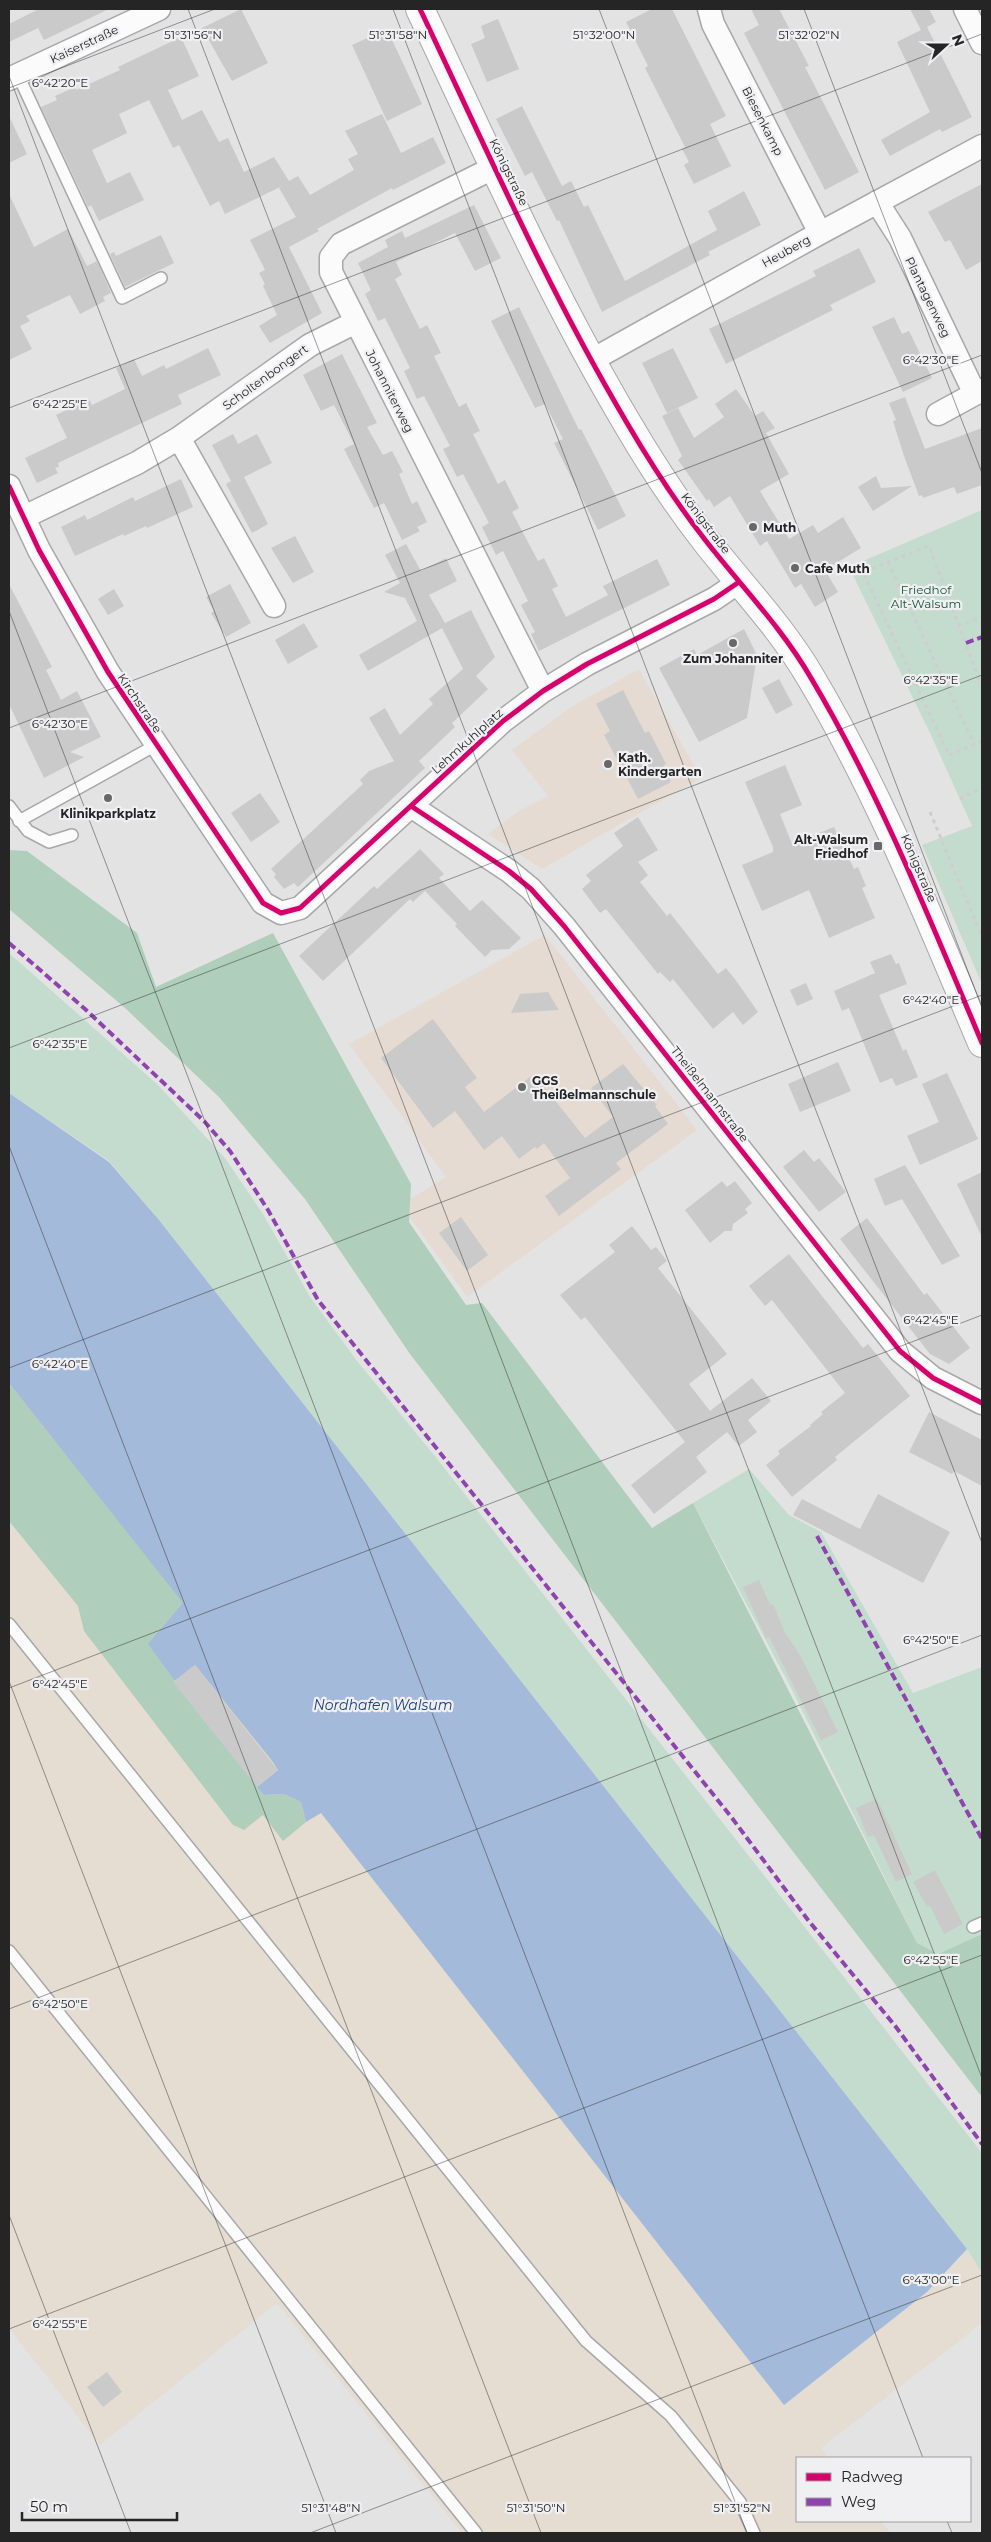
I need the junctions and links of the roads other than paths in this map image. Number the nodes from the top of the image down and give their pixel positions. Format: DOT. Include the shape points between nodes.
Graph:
graph roads {
  1 [pos="159,9"];
  2 [pos="420,9"];
  3 [pos="710,9"];
  4 [pos="965,9"];
  5 [pos="982,43"];
  6 [pos="13,77"];
  7 [pos="982,146"];
  8 [pos="495,167"];
  9 [pos="877,202"];
  10 [pos="820,232"];
  11 [pos="161,278"];
  12 [pos="356,322"];
  13 [pos="592,360"];
  14 [pos="979,392"];
  15 [pos="938,414"];
  16 [pos="179,438"];
  17 [pos="9,486"];
  18 [pos="24,517"];
  19 [pos="739,582"];
  20 [pos="274,606"];
  21 [pos="543,691"];
  22 [pos="156,745"];
  23 [pos="9,806"];
  24 [pos="411,806"];
  25 [pos="19,821"];
  26 [pos="72,835"];
  27 [pos="281,913"];
  28 [pos="982,1043"];
  29 [pos="982,1403"];
  30 [pos="9,1624"];
  31 [pos="9,1951"];
  32 [pos="476,2533"];
  33 [pos="754,2533"];
  1 -- 6 [label="street, Kaiserstraße"];
  2 -- 8 [label="street, Königstraße"];
  3 -- 10 [label="street, Biesenkamp" via="713,24"];
  4 -- 5 [label="street"];
  6 -- 11 [label="lane" via="122,298"];
  7 -- 9 [label="street, Heuberg"];
  8 -- 12 [label="street, Johanniterweg" via="341,244 331,257 331,272"];
  8 -- 13 [label="street, Königstraße"];
  9 -- 10 [label="street, Heuberg"];
  9 -- 14 [label="street, Plantagenweg" via="900,238"];
  10 -- 13 [label="street, Heuberg"];
  12 -- 16 [label="street, Scholtenbongert" via="310,345"];
  12 -- 21 [label="street, Johanniterweg"];
  13 -- 19 [label="street, Königstraße" via="663,481"];
  14 -- 15 [label="street, Plantagenweg"];
  16 -- 18 [label="street, Scholtenbongert" via="137,463"];
  16 -- 20 [label="street"];
  17 -- 18 [label="street, Kirchstraße"];
  18 -- 22 [label="street, Kirchstraße" via="43,558 108,672"];
  19 -- 21 [label="street, Lehmkuhlplatz"];
  19 -- 28 [label="street, Königstraße" via="806,669 859,764 890,827"];
  21 -- 24 [label="street, Lehmkuhlplatz" via="503,721"];
  22 -- 25 [label="lane"];
  22 -- 27 [label="street, Kirchstraße" via="263,902"];
  23 -- 25 [label="lane"];
  24 -- 27 [label="street, Lehmkuhlplatz" via="300,908"];
  24 -- 29 [label="street, Theißelmannstraße" via="532,889 900,1351 932,1378"];
  25 -- 26 [label="lane" via="28,831 49,842"];
  30 -- 33 [label="lane" via="586,2341 671,2416 740,2502"];
  31 -- 32 [label="lane"];
}
